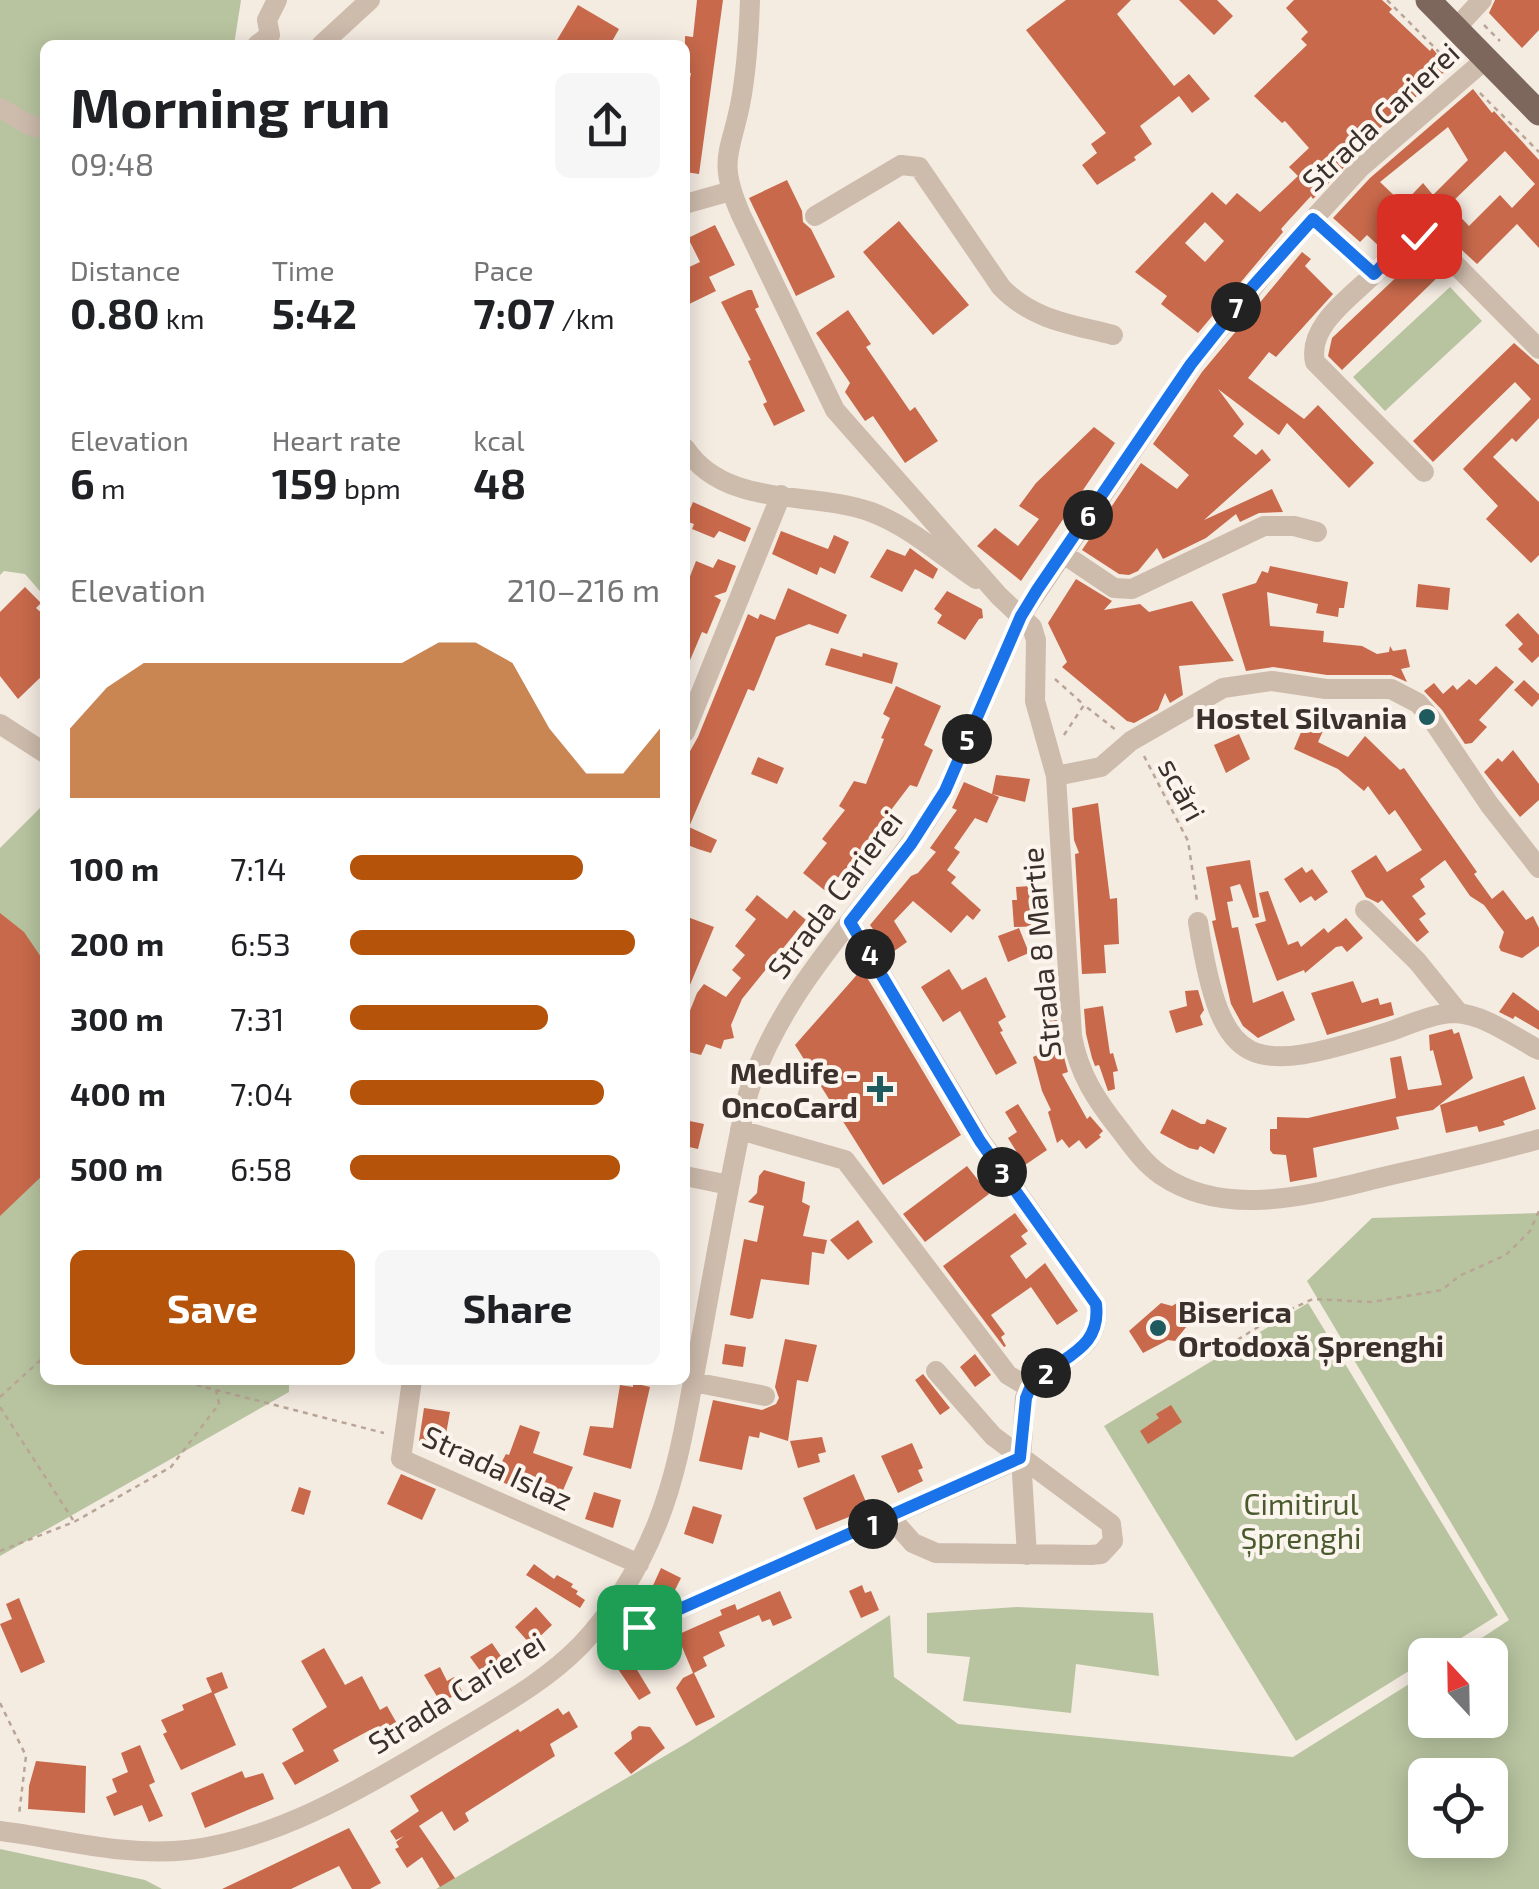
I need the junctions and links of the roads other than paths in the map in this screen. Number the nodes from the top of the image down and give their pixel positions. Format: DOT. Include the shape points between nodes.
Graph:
graph roads {
  1 [pos="277,0"];
  2 [pos="370,0"];
  3 [pos="750,0"];
  4 [pos="1428,0"];
  5 [pos="1482,0"];
  6 [pos="1456,28"];
  7 [pos="264,40"];
  8 [pos="327,40"];
  9 [pos="1486,59"];
  10 [pos="0,108"];
  11 [pos="1539,114"];
  12 [pos="37,127"];
  13 [pos="731,191"];
  14 [pos="690,203"];
  15 [pos="814,216"];
  16 [pos="1313,219"];
  17 [pos="1374,274"];
  18 [pos="1113,336"];
  19 [pos="1539,350"];
  20 [pos="690,453"];
  21 [pos="1424,472"];
  22 [pos="780,496"];
  23 [pos="1317,532"];
  24 [pos="1062,553"];
  25 [pos="999,596"];
  26 [pos="1021,616"];
  27 [pos="690,720"];
  28 [pos="0,724"];
  29 [pos="40,750"];
  30 [pos="1056,776"];
  31 [pos="1539,868"];
  32 [pos="1365,910"];
  33 [pos="850,922"];
  34 [pos="1198,922"];
  35 [pos="1459,1013"];
  36 [pos="1539,1050"];
  37 [pos="740,1130"];
  38 [pos="1539,1139"];
  39 [pos="690,1177"];
  40 [pos="729,1185"];
  41 [pos="936,1370"];
  42 [pos="693,1382"];
  43 [pos="411,1385"];
  44 [pos="1030,1388"];
  45 [pos="765,1396"];
  46 [pos="1020,1458"];
  47 [pos="890,1517"];
  48 [pos="1027,1555"];
  49 [pos="640,1564"];
  50 [pos="604,1619"];
  51 [pos="8,1832"];
  1 -- 7 [label="street"];
  2 -- 8 [label="street"];
  3 -- 13 [label="street" via="742,96 726,163"];
  4 -- 6 [label="main road"];
  5 -- 6 [label="street"];
  6 -- 9 [label="main road"];
  9 -- 11 [label="main road"];
  9 -- 16 [label="street, Strada Carierei" via="1393,137"];
  10 -- 12 [label="street"];
  13 -- 14 [label="street"];
  13 -- 25 [label="street" via="835,410"];
  15 -- 18 [label="street" via="901,164 918,167 1018,305"];
  16 -- 17 [label="street"];
  16 -- 24 [label="street, Strada Carierei" via="1191,364"];
  17 -- 19 [label="street" via="1402,244 1430,239"];
  17 -- 21 [label="street" via="1319,330 1315,362"];
  20 -- 22 [label="street" via="712,477"];
  22 -- 25 [label="street" via="844,504 891,521"];
  22 -- 27 [label="street"];
  23 -- 24 [label="street" via="1264,526 1132,590 1114,588"];
  24 -- 26 [label="street, Strada Carierei"];
  25 -- 26 [label="street"];
  26 -- 30 [label="street, Strada 8 Martie" via="1036,640 1034,691"];
  26 -- 33 [label="street, Strada Carierei" via="945,791"];
  28 -- 29 [label="street"];
  30 -- 31 [label="street" via="1101,768 1131,741 1223,688 1272,681 1400,691 1431,718"];
  30 -- 38 [label="street, Strada 8 Martie" via="1076,1055 1091,1093 1163,1176 1231,1198 1302,1196"];
  32 -- 35 [label="street"];
  33 -- 37 [label="street, Strada Carierei" via="771,1034"];
  33 -- 44 [label="street" via="980,1141 1096,1304 1099,1324 1092,1339"];
  34 -- 35 [label="street" via="1220,1016 1249,1052 1292,1057"];
  35 -- 36 [label="street"];
  37 -- 40 [label="street, Strada Carierei"];
  37 -- 44 [label="street" via="845,1160 1008,1375"];
  39 -- 40 [label="street"];
  40 -- 42 [label="street, Strada Carierei"];
  41 -- 46 [label="street"];
  42 -- 45 [label="street"];
  42 -- 49 [label="street, Strada Carierei" via="675,1471"];
  43 -- 49 [label="street, Strada Islaz" via="400,1459"];
  44 -- 46 [label="street"];
  46 -- 47 [label="street"];
  46 -- 48 [label="street"];
  46 -- 48 [label="street" via="1102,1516 1114,1532 1101,1554"];
  47 -- 48 [label="street" via="912,1543 936,1553"];
  47 -- 50 [label="street" via="639,1627"];
  49 -- 50 [label="street, Strada Carierei"];
  50 -- 51 [label="street, Strada Carierei" via="534,1684 371,1782 265,1832 156,1853"];
}
